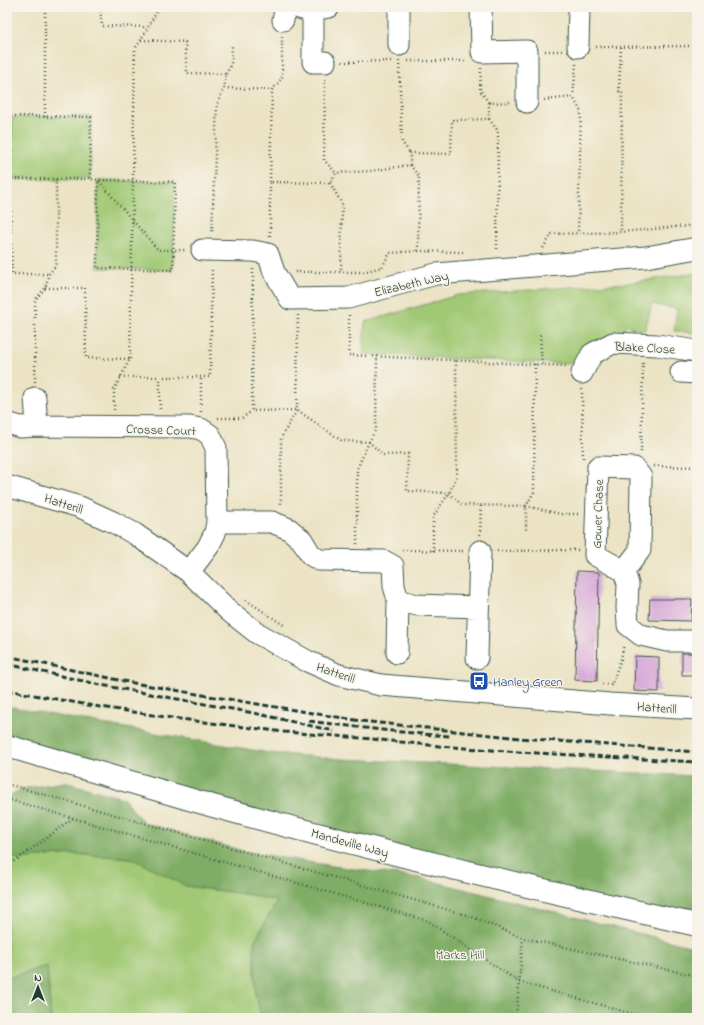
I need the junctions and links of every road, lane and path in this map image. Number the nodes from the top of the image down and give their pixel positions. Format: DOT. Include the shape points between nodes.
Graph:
graph roads {
  1 [pos="48,7"];
  2 [pos="100,7"];
  3 [pos="157,7"];
  4 [pos="399,7"];
  5 [pos="481,7"];
  6 [pos="579,7"];
  7 [pos="302,10"];
  8 [pos="147,27"];
  9 [pos="141,40"];
  10 [pos="232,46"];
  11 [pos="697,46"];
  12 [pos="620,47"];
  13 [pos="578,49"];
  14 [pos="482,52"];
  15 [pos="527,52"];
  16 [pos="396,55"];
  17 [pos="325,62"];
  18 [pos="226,74"];
  19 [pos="224,88"];
  20 [pos="272,90"];
  21 [pos="573,97"];
  22 [pos="527,102"];
  23 [pos="489,103"];
  24 [pos="7,116"];
  25 [pos="12,117"];
  26 [pos="45,117"];
  27 [pos="489,119"];
  28 [pos="7,141"];
  29 [pos="12,141"];
  30 [pos="410,153"];
  31 [pos="410,165"];
  32 [pos="336,173"];
  33 [pos="12,179"];
  34 [pos="56,179"];
  35 [pos="90,179"];
  36 [pos="98,180"];
  37 [pos="133,181"];
  38 [pos="270,182"];
  39 [pos="330,183"];
  40 [pos="132,221"];
  41 [pos="697,226"];
  42 [pos="621,232"];
  43 [pos="578,233"];
  44 [pos="9,236"];
  45 [pos="697,248"];
  46 [pos="173,250"];
  47 [pos="207,250"];
  48 [pos="418,251"];
  49 [pos="541,251"];
  50 [pos="465,252"];
  51 [pos="504,253"];
  52 [pos="265,259"];
  53 [pos="132,269"];
  54 [pos="341,272"];
  55 [pos="48,274"];
  56 [pos="45,288"];
  57 [pos="348,298"];
  58 [pos="298,299"];
  59 [pos="540,335"];
  60 [pos="643,344"];
  61 [pos="697,351"];
  62 [pos="377,356"];
  63 [pos="130,359"];
  64 [pos="456,360"];
  65 [pos="535,364"];
  66 [pos="542,365"];
  67 [pos="584,370"];
  68 [pos="120,377"];
  69 [pos="201,377"];
  70 [pos="160,378"];
  71 [pos="35,398"];
  72 [pos="297,410"];
  73 [pos="252,411"];
  74 [pos="7,423"];
  75 [pos="201,424"];
  76 [pos="37,426"];
  77 [pos="159,426"];
  78 [pos="113,427"];
  79 [pos="368,442"];
  80 [pos="598,467"];
  81 [pos="697,467"];
  82 [pos="641,471"];
  83 [pos="7,482"];
  84 [pos="16,489"];
  85 [pos="449,492"];
  86 [pos="481,506"];
  87 [pos="526,506"];
  88 [pos="596,515"];
  89 [pos="217,522"];
  90 [pos="276,524"];
  91 [pos="526,532"];
  92 [pos="433,551"];
  93 [pos="480,551"];
  94 [pos="357,561"];
  95 [pos="624,571"];
  96 [pos="189,572"];
  97 [pos="244,598"];
  98 [pos="398,600"];
  99 [pos="478,607"];
  100 [pos="628,625"];
  101 [pos="288,629"];
  102 [pos="697,641"];
  103 [pos="397,653"];
  104 [pos="478,658"];
  105 [pos="596,683"];
  106 [pos="697,709"];
  107 [pos="7,746"];
  108 [pos="7,784"];
  109 [pos="7,799"];
  110 [pos="73,818"];
  111 [pos="7,865"];
  112 [pos="697,925"];
  113 [pos="523,938"];
  114 [pos="697,976"];
  115 [pos="519,982"];
  116 [pos="516,1018"];
  117 [pos="647,1018"];
  1 -- 26 [label="path" via="45,12"];
  2 -- 8 [label="path" via="102,26"];
  3 -- 8 [label="path"];
  4 -- 16 [label="street"];
  5 -- 14 [label="street"];
  6 -- 13 [label="street"];
  7 -- 17 [label="street" via="313,62"];
  7 -- 20 [label="path" via="282,78"];
  8 -- 9 [label="path"];
  9 -- 18 [label="path" via="185,42 187,73"];
  9 -- 37 [label="path" via="135,49"];
  10 -- 18 [label="path" via="231,65"];
  11 -- 12 [label="path"];
  12 -- 13 [label="path"];
  12 -- 42 [label="path"];
  13 -- 15 [label="path"];
  13 -- 21 [label="path"];
  14 -- 15 [label="street"];
  14 -- 16 [label="path" via="472,61"];
  14 -- 23 [label="path" via="480,90"];
  15 -- 22 [label="street"];
  16 -- 17 [label="path"];
  16 -- 30 [label="path" via="402,142"];
  17 -- 32 [label="path" via="324,160"];
  18 -- 19 [label="path"];
  19 -- 20 [label="path"];
  19 -- 47 [label="path" via="217,104"];
  20 -- 38 [label="path"];
  21 -- 22 [label="path"];
  21 -- 43 [label="path" via="581,112"];
  22 -- 23 [label="path"];
  23 -- 27 [label="path"];
  24 -- 25 [label="path"];
  25 -- 26 [label="path"];
  25 -- 29 [label="path"];
  26 -- 35 [label="path" via="90,117"];
  27 -- 30 [label="path" via="452,120 451,154"];
  27 -- 51 [label="path" via="498,131 497,254"];
  28 -- 29 [label="path"];
  29 -- 33 [label="path"];
  30 -- 31 [label="path"];
  31 -- 32 [label="path"];
  31 -- 48 [label="path" via="419,176"];
  32 -- 39 [label="path"];
  33 -- 34 [label="path"];
  33 -- 44 [label="path"];
  34 -- 35 [label="path"];
  34 -- 55 [label="path" via="56,265"];
  35 -- 36 [label="path"];
  36 -- 37 [label="path"];
  36 -- 40 [label="path"];
  36 -- 53 [label="path" via="97,268"];
  37 -- 40 [label="path"];
  37 -- 46 [label="path" via="175,182"];
  38 -- 39 [label="path"];
  38 -- 52 [label="path" via="270,232"];
  39 -- 54 [label="path" via="342,204"];
  40 -- 46 [label="path" via="158,250"];
  40 -- 53 [label="path"];
  41 -- 42 [label="path"];
  42 -- 43 [label="path"];
  43 -- 49 [label="path" via="552,234"];
  44 -- 55 [label="path" via="12,274"];
  45 -- 57 [label="street, Elizabeth Way" via="646,257 436,274"];
  46 -- 47 [label="path"];
  46 -- 53 [label="path" via="173,270"];
  47 -- 52 [label="street"];
  47 -- 69 [label="path" via="210,377"];
  48 -- 50 [label="path"];
  48 -- 54 [label="path" via="390,253 382,267 363,272"];
  52 -- 54 [label="path"];
  52 -- 58 [label="street" via="290,299"];
  52 -- 73 [label="path"];
  53 -- 63 [label="path"];
  55 -- 56 [label="path"];
  56 -- 63 [label="path" via="85,288 86,358"];
  56 -- 71 [label="path" via="35,300"];
  57 -- 58 [label="street, Elizabeth Way"];
  57 -- 62 [label="path" via="349,355"];
  58 -- 72 [label="path"];
  59 -- 66 [label="path"];
  60 -- 61 [label="street, Blake Close"];
  60 -- 67 [label="street, Blake Close" via="613,343 592,354"];
  60 -- 82 [label="path"];
  62 -- 64 [label="path"];
  62 -- 79 [label="path" via="376,429"];
  63 -- 68 [label="path"];
  64 -- 65 [label="path"];
  64 -- 85 [label="path" via="457,476"];
  65 -- 66 [label="path"];
  65 -- 87 [label="path" via="534,492"];
  66 -- 67 [label="path"];
  67 -- 80 [label="path" via="583,465"];
  68 -- 70 [label="path"];
  68 -- 78 [label="path" via="114,390"];
  69 -- 70 [label="path"];
  69 -- 75 [label="path"];
  70 -- 77 [label="path"];
  71 -- 76 [label="street"];
  72 -- 73 [label="path"];
  72 -- 79 [label="path" via="342,441"];
  72 -- 90 [label="path" via="281,438"];
  73 -- 75 [label="path" via="242,418"];
  74 -- 76 [label="street, Crosse Court" via="20,427"];
  75 -- 77 [label="street, Crosse Court" via="190,427"];
  75 -- 89 [label="street, Crosse Court" via="216,448"];
  76 -- 78 [label="street, Crosse Court"];
  77 -- 78 [label="street, Crosse Court"];
  79 -- 85 [label="path" via="383,455 408,454 407,491"];
  79 -- 94 [label="path" via="357,470"];
  80 -- 82 [label="street, Gower Chase" via="634,468"];
  80 -- 88 [label="street, Gower Chase"];
  81 -- 82 [label="path"];
  82 -- 95 [label="street" via="640,550"];
  83 -- 84 [label="street, Hatterill"];
  84 -- 96 [label="street, Hatterill" via="80,507 113,522 135,534"];
  85 -- 86 [label="path" via="462,505"];
  85 -- 92 [label="path" via="433,517"];
  86 -- 87 [label="path"];
  86 -- 93 [label="path"];
  87 -- 88 [label="path" via="561,514"];
  87 -- 91 [label="path"];
  88 -- 95 [label="street, Gower Chase" via="595,555"];
  89 -- 90 [label="street"];
  89 -- 96 [label="street, Crosse Court" via="208,547"];
  90 -- 94 [label="street" via="289,528 302,540 311,555 319,560"];
  93 -- 99 [label="street"];
  94 -- 98 [label="street" via="384,561 393,566"];
  95 -- 100 [label="street" via="628,584"];
  96 -- 106 [label="street, Hatterill" via="229,611 257,633 307,661 340,675 382,685"];
  97 -- 101 [label="path"];
  98 -- 99 [label="street" via="417,605"];
  98 -- 103 [label="street"];
  99 -- 104 [label="street"];
  100 -- 102 [label="street" via="641,635 667,641"];
  100 -- 105 [label="path" via="622,659 611,684"];
  107 -- 112 [label="main road, Mandeville Way" via="214,806 347,841"];
  108 -- 113 [label="path" via="470,916"];
  109 -- 110 [label="path"];
  110 -- 111 [label="path"];
  110 -- 115 [label="path" via="428,921"];
  113 -- 114 [label="path"];
  113 -- 115 [label="path"];
  115 -- 116 [label="path"];
  115 -- 117 [label="path"];
}
